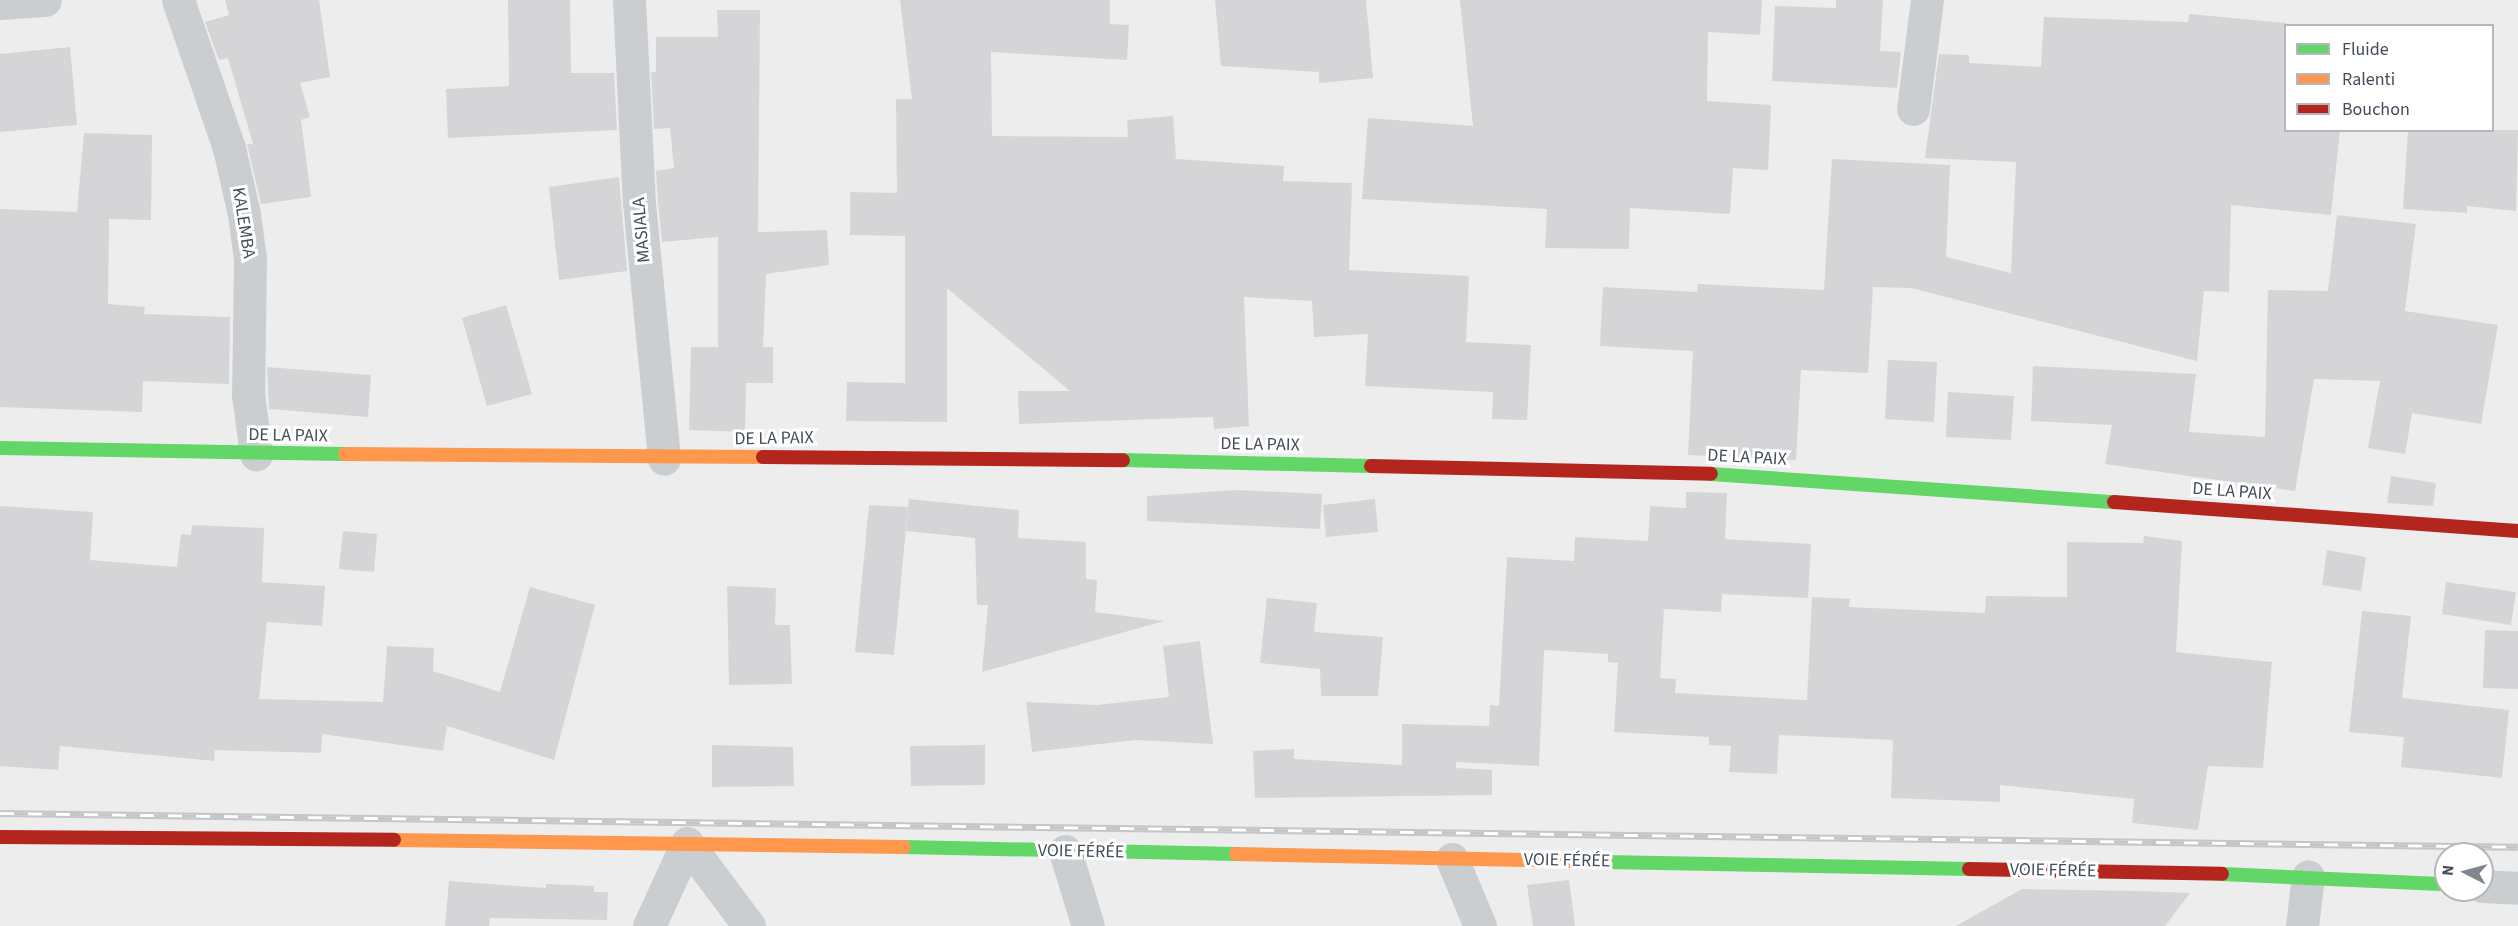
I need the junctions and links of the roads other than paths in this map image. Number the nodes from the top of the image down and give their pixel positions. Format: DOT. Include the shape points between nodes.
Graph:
graph roads {
  1 [pos="45,0"];
  2 [pos="178,0"];
  3 [pos="629,0"];
  4 [pos="1927,0"];
  5 [pos="0,3"];
  6 [pos="1913,109"];
  7 [pos="0,448"];
  8 [pos="256,454"];
  9 [pos="664,459"];
  10 [pos="2518,531"];
  11 [pos="0,837"];
  12 [pos="687,843"];
  13 [pos="1065,851"];
  14 [pos="1452,859"];
  15 [pos="2308,876"];
  16 [pos="2434,883"];
  17 [pos="2494,887"];
  18 [pos="2518,888"];
  19 [pos="649,926"];
  20 [pos="749,926"];
  21 [pos="1088,926"];
  22 [pos="1480,926"];
  23 [pos="2302,926"];
  1 -- 5 [label="street"];
  2 -- 8 [label="street, KALEMBA" via="230,148 244,214 250,259 248,394"];
  3 -- 9 [label="street, MASIALA" via="639,203"];
  4 -- 6 [label="street"];
  7 -- 8 [label="street, DE LA PAIX"];
  8 -- 9 [label="street, DE LA PAIX"];
  9 -- 10 [label="street, DE LA PAIX" via="915,455 1750,475"];
  11 -- 12 [label="street, VOIE FÉRÉE"];
  12 -- 13 [label="street, VOIE FÉRÉE"];
  12 -- 19 [label="street"];
  12 -- 20 [label="street"];
  13 -- 14 [label="street, VOIE FÉRÉE"];
  13 -- 21 [label="street"];
  14 -- 15 [label="street, VOIE FÉRÉE"];
  14 -- 22 [label="street"];
  15 -- 16 [label="street, VOIE FÉRÉE"];
  15 -- 23 [label="street"];
  17 -- 18 [label="street"];
}
